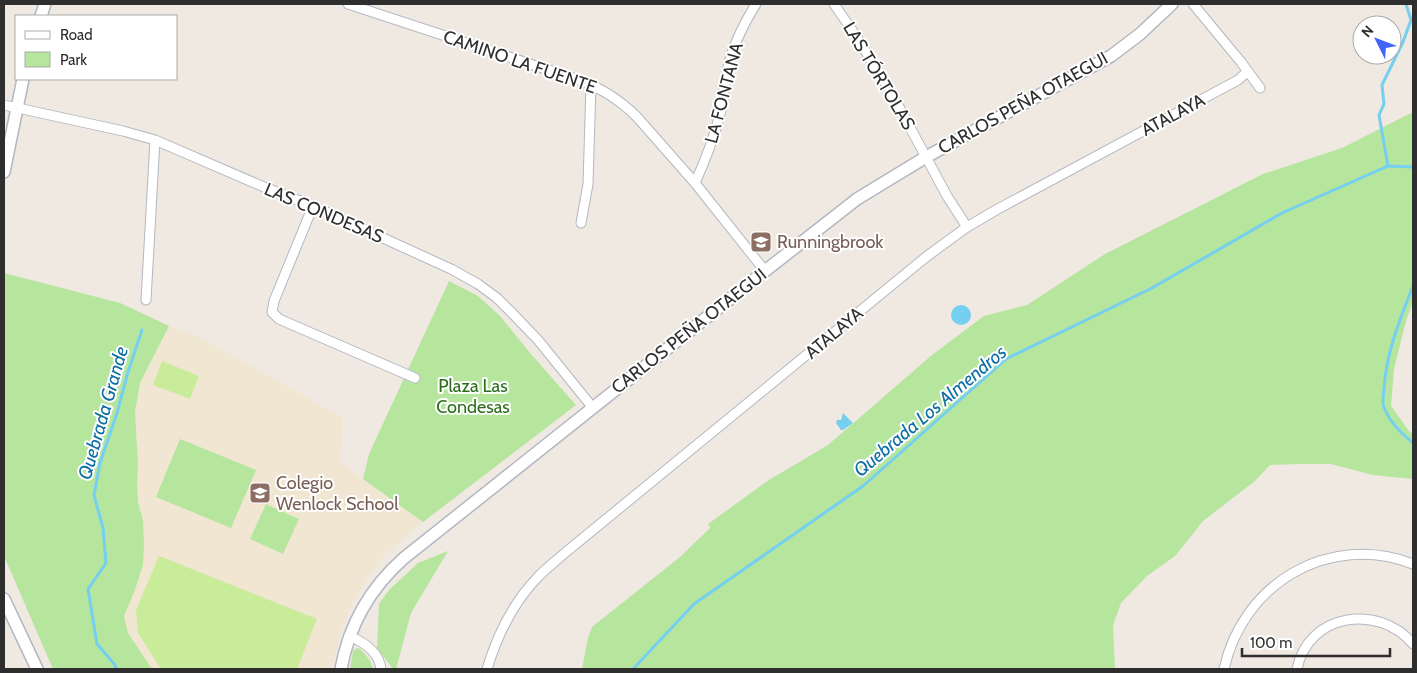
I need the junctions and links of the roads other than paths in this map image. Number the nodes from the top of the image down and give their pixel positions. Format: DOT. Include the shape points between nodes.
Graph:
graph roads {
  1 [pos="348,4"];
  2 [pos="756,4"];
  3 [pos="834,4"];
  4 [pos="1172,4"];
  5 [pos="1192,4"];
  6 [pos="1247,72"];
  7 [pos="23,80"];
  8 [pos="590,85"];
  9 [pos="1260,88"];
  10 [pos="4,105"];
  11 [pos="17,107"];
  12 [pos="155,140"];
  13 [pos="926,156"];
  14 [pos="4,172"];
  15 [pos="695,183"];
  16 [pos="313,206"];
  17 [pos="581,223"];
  18 [pos="967,228"];
  19 [pos="765,271"];
  20 [pos="146,300"];
  21 [pos="415,378"];
  22 [pos="593,408"];
  23 [pos="1413,564"];
  24 [pos="4,599"];
  25 [pos="349,636"];
  26 [pos="1413,644"];
  27 [pos="37,669"];
  28 [pos="341,669"];
  29 [pos="381,669"];
  30 [pos="487,669"];
  31 [pos="1224,669"];
  32 [pos="1297,669"];
  1 -- 8 [label="street, CAMINO LA FUENTE"];
  2 -- 15 [label="street, LA FONTANA" via="739,33 730,58 720,114"];
  3 -- 13 [label="street, LAS TÓRTOLAS" via="887,86"];
  4 -- 13 [label="street, CARLOS PEÑA OTAEGUI" via="1111,56"];
  5 -- 6 [label="street"];
  6 -- 9 [label="street"];
  6 -- 18 [label="street, ATALAYA" via="1238,80"];
  7 -- 11 [label="street"];
  8 -- 15 [label="street, CAMINO LA FUENTE" via="607,92 628,108"];
  8 -- 17 [label="street" via="588,184"];
  10 -- 11 [label="street, LAS CONDESAS"];
  11 -- 12 [label="street, LAS CONDESAS"];
  11 -- 14 [label="street"];
  12 -- 16 [label="street, LAS CONDESAS"];
  12 -- 20 [label="street"];
  13 -- 18 [label="street, LAS TÓRTOLAS"];
  13 -- 19 [label="street, CARLOS PEÑA OTAEGUI" via="857,199"];
  15 -- 19 [label="street, CAMINO LA FUENTE"];
  16 -- 21 [label="street" via="272,312 279,319"];
  16 -- 22 [label="street, LAS CONDESAS" via="478,284 516,316"];
  18 -- 30 [label="street, ATALAYA" via="926,257 537,577 504,624"];
  19 -- 22 [label="street, CARLOS PEÑA OTAEGUI"];
  22 -- 25 [label="street, CARLOS PEÑA OTAEGUI" via="392,568 364,605"];
  23 -- 31 [label="street" via="1364,554 1326,559 1301,568 1268,590 1251,610 1236,633"];
  24 -- 27 [label="street"];
  25 -- 28 [label="street, CARLOS PEÑA OTAEGUI"];
  25 -- 29 [label="street" via="370,648"];
  26 -- 32 [label="street" via="1385,623 1347,620 1329,626 1313,638"];
}
